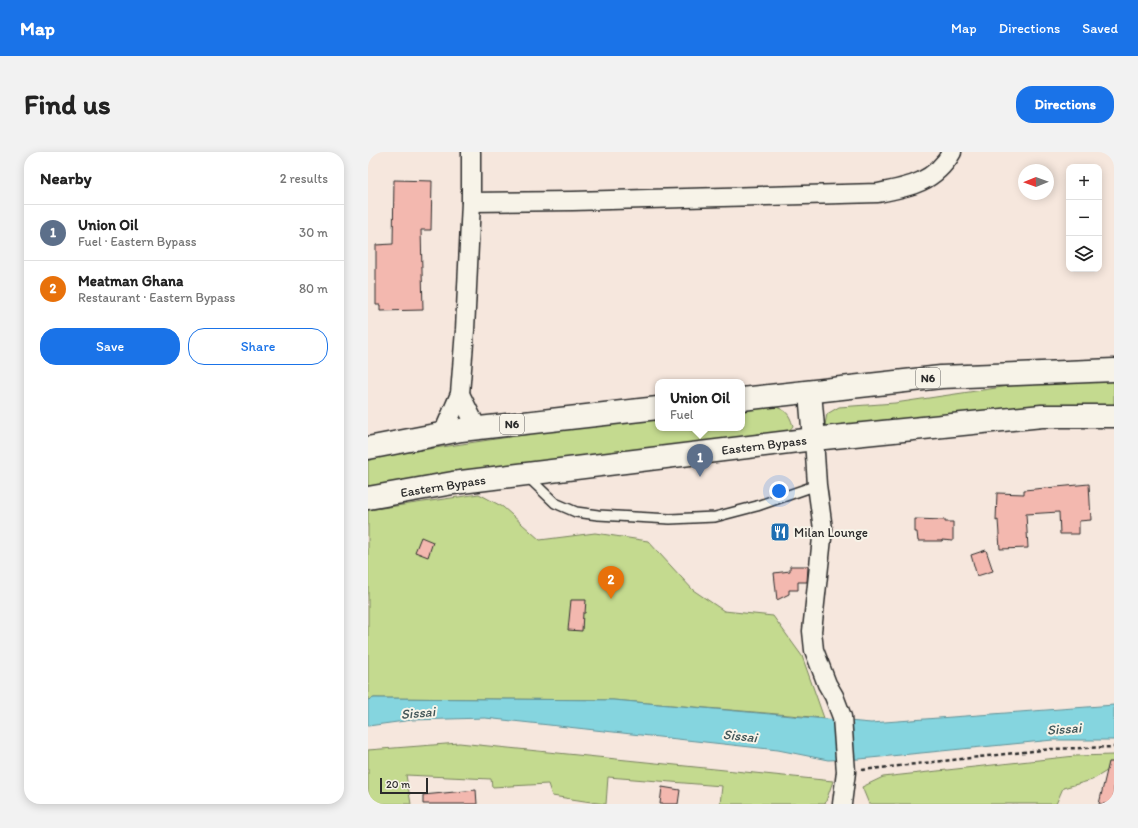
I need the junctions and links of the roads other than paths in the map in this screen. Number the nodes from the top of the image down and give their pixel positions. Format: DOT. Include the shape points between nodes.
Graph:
graph roads {
  1 [pos="471,152"];
  2 [pos="952,152"];
  3 [pos="471,202"];
  4 [pos="1114,370"];
  5 [pos="810,392"];
  6 [pos="460,394"];
  7 [pos="745,399"];
  8 [pos="655,408"];
  9 [pos="1114,416"];
  10 [pos="477,428"];
  11 [pos="443,433"];
  12 [pos="814,439"];
  13 [pos="368,448"];
  14 [pos="525,474"];
  15 [pos="817,485"];
  16 [pos="368,498"];
  17 [pos="842,804"];
  1 -- 3 [label="street"];
  2 -- 3 [label="street" via="938,171 923,181 878,193"];
  3 -- 6 [label="street"];
  4 -- 5 [label="highway, N6" via="941,377"];
  5 -- 7 [label="highway, N6"];
  5 -- 12 [label="highway"];
  6 -- 10 [label="street"];
  6 -- 11 [label="street"];
  8 -- 10 [label="highway, N6"];
  9 -- 12 [label="highway, Eastern Bypass" via="1042,416"];
  10 -- 11 [label="highway, N6"];
  11 -- 13 [label="highway, N6"];
  12 -- 14 [label="highway, Eastern Bypass"];
  12 -- 15 [label="street"];
  14 -- 15 [label="lane" via="555,503 576,512 670,519 715,517 758,506"];
  14 -- 16 [label="highway, Eastern Bypass"];
  15 -- 17 [label="street" via="823,529 812,640 842,717 846,768"];
}
